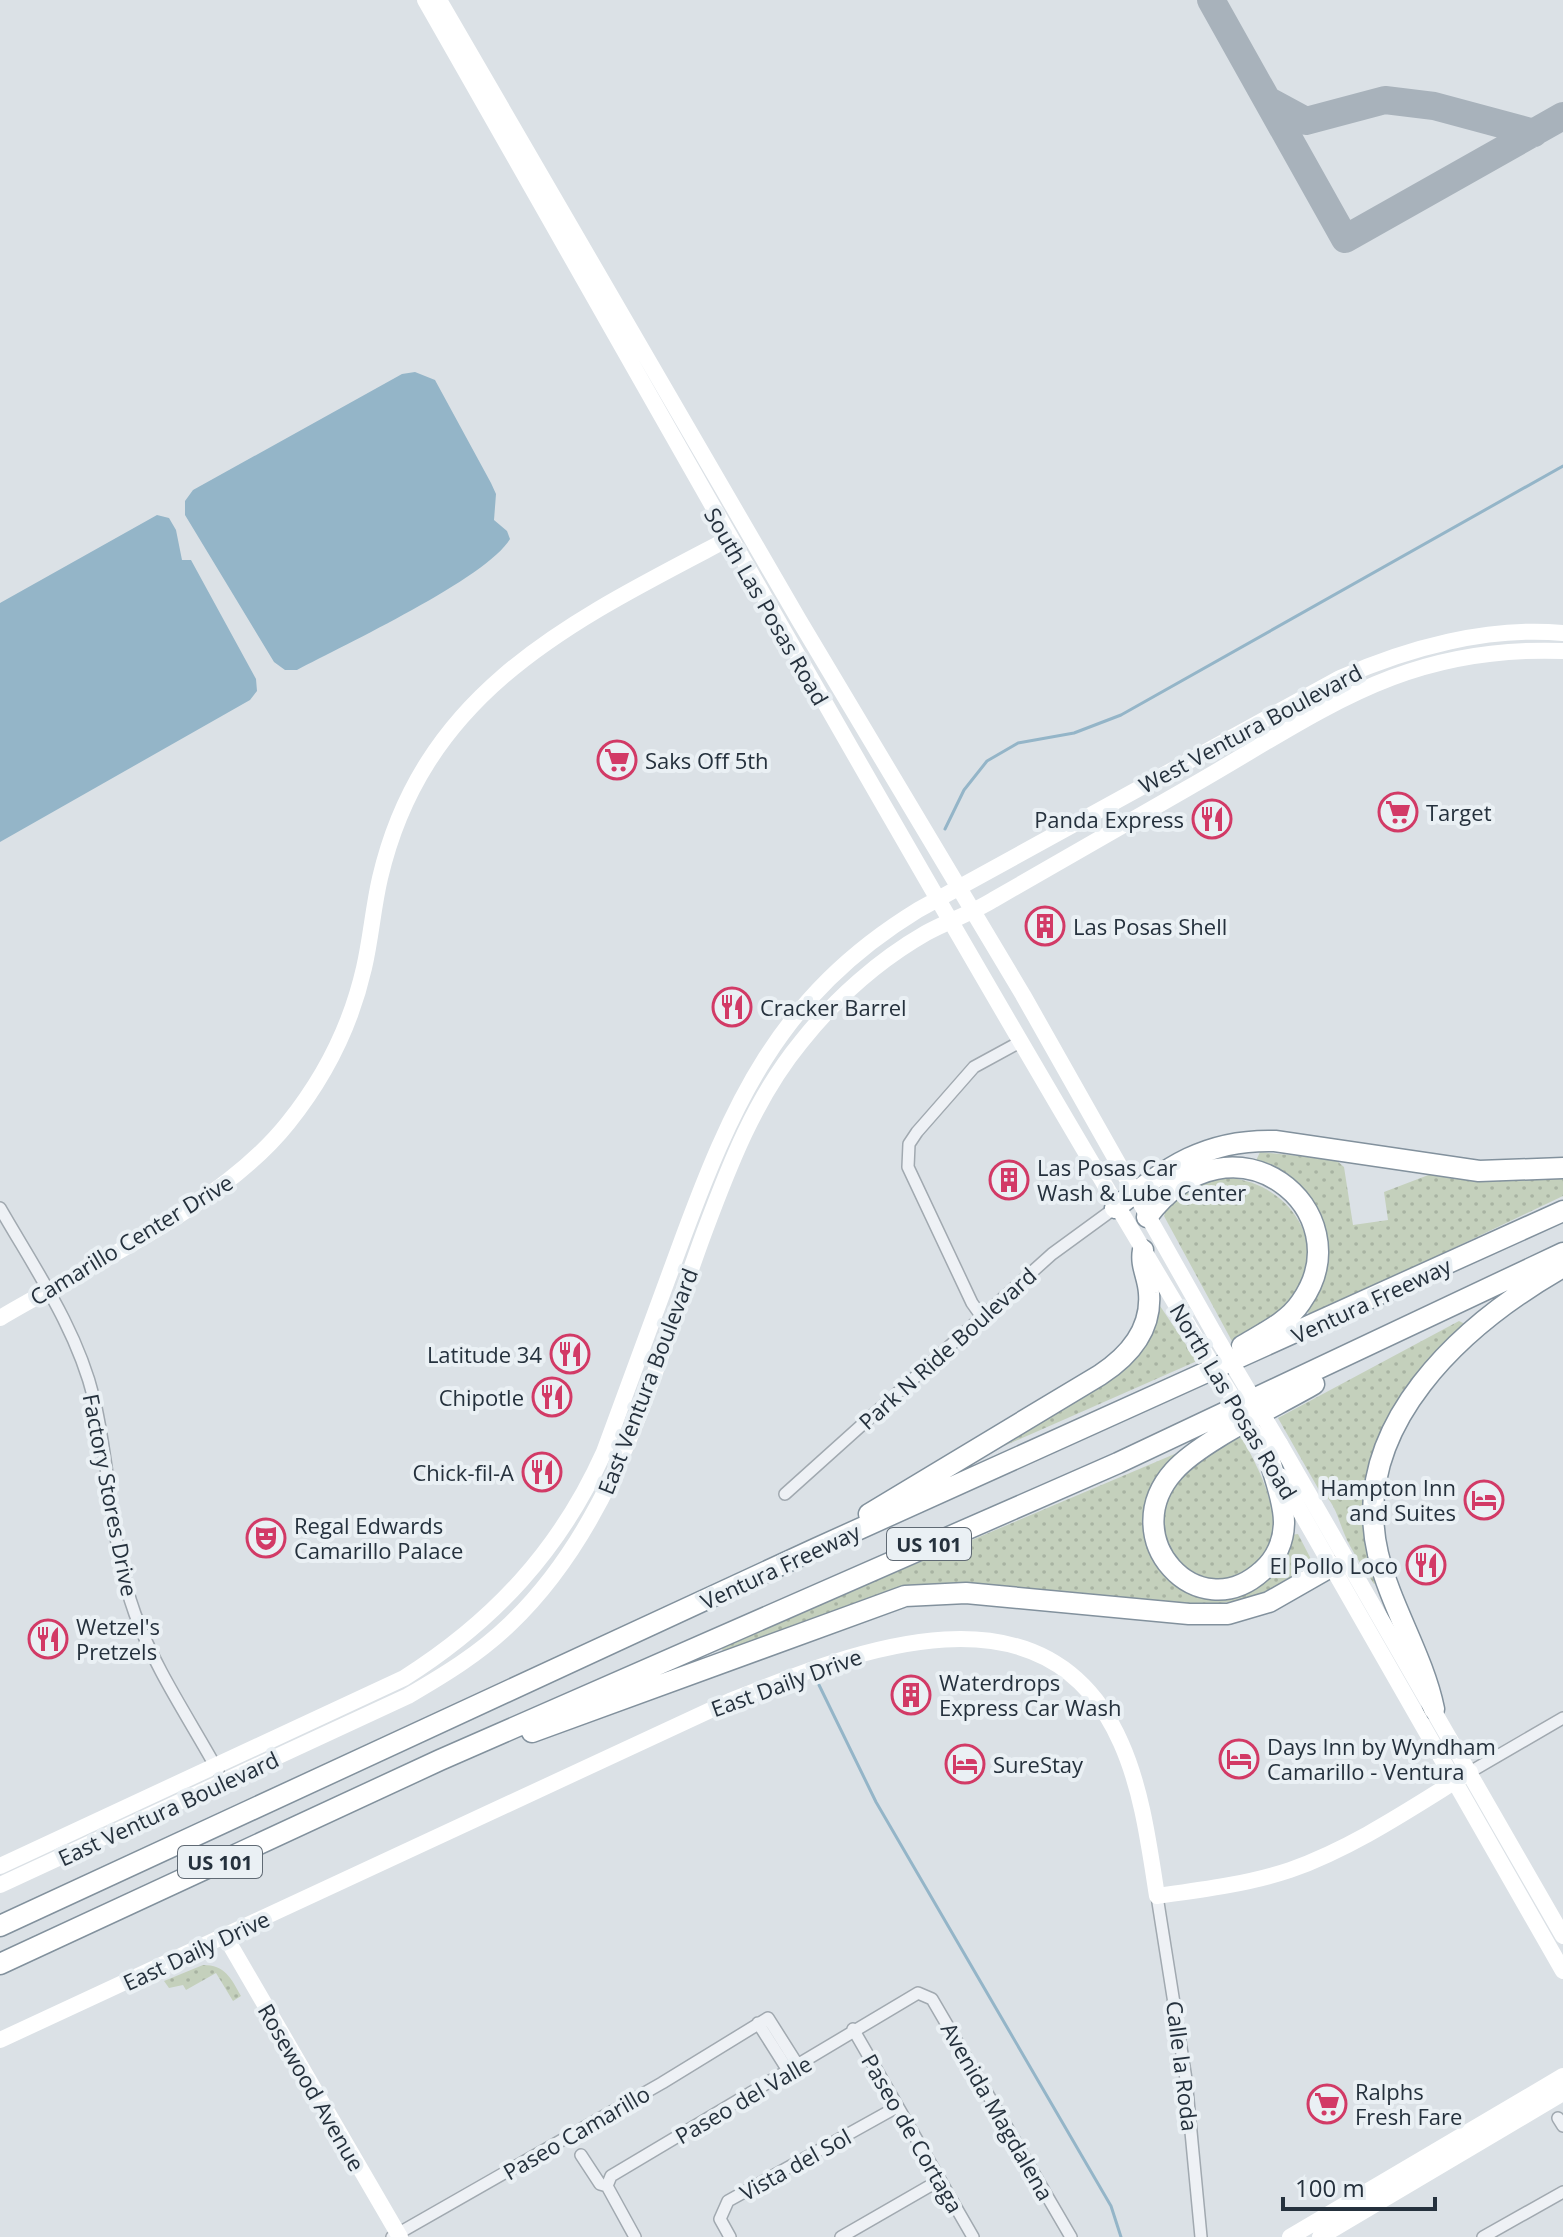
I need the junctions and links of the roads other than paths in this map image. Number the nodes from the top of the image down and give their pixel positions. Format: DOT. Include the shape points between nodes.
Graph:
graph roads {
  1 [pos="425,0"];
  2 [pos="439,0"];
  3 [pos="728,539"];
  4 [pos="799,620"];
  5 [pos="1563,633"];
  6 [pos="1563,651"];
  7 [pos="960,889"];
  8 [pos="938,900"];
  9 [pos="973,911"];
  10 [pos="951,922"];
  11 [pos="1020,1042"];
  12 [pos="1563,1168"];
  13 [pos="1134,1193"];
  14 [pos="0,1208"];
  15 [pos="1115,1208"];
  16 [pos="1563,1211"];
  17 [pos="1147,1217"];
  18 [pos="1143,1250"];
  19 [pos="1563,1253"];
  20 [pos="1563,1267"];
  21 [pos="47,1290"];
  22 [pos="982,1317"];
  23 [pos="0,1318"];
  24 [pos="1417,1323"];
  25 [pos="1118,1413"];
  26 [pos="1271,1450"];
  27 [pos="785,1494"];
  28 [pos="815,1549"];
  29 [pos="1338,1562"];
  30 [pos="1434,1709"];
  31 [pos="1563,1718"];
  32 [pos="440,1760"];
  33 [pos="1470,1772"];
  34 [pos="220,1774"];
  35 [pos="1453,1783"];
  36 [pos="0,1866"];
  37 [pos="0,1885"];
  38 [pos="1157,1896"];
  39 [pos="0,1926"];
  40 [pos="225,1936"];
  41 [pos="1563,1936"];
  42 [pos="0,1964"];
  43 [pos="1563,1971"];
  44 [pos="918,1993"];
  45 [pos="853,2029"];
  46 [pos="0,2040"];
  47 [pos="794,2070"];
  48 [pos="1563,2076"];
  49 [pos="1563,2093"];
  50 [pos="897,2107"];
  51 [pos="581,2155"];
  52 [pos="940,2180"];
  53 [pos="607,2186"];
  54 [pos="1563,2192"];
  55 [pos="396,2236"];
  56 [pos="1485,2236"];
  57 [pos="635,2237"];
  58 [pos="730,2237"];
  59 [pos="841,2237"];
  60 [pos="973,2237"];
  61 [pos="1071,2237"];
  62 [pos="1201,2237"];
  63 [pos="1290,2237"];
  64 [pos="1320,2237"];
  1 -- 3 [label="main road, South Las Posas Road"];
  2 -- 4 [label="main road, South Las Posas Road"];
  3 -- 4 [label="main road" via="743,543 788,616"];
  3 -- 8 [label="main road, South Las Posas Road"];
  3 -- 21 [label="main road, Camarillo Center Drive" via="535,649 479,695 430,756 394,829 357,997 311,1093 238,1174"];
  4 -- 7 [label="main road, South Las Posas Road"];
  5 -- 7 [label="main road, West Ventura Boulevard" via="1485,636 1381,660 1127,793"];
  6 -- 9 [label="main road, West Ventura Boulevard" via="1489,653 1431,664 1350,693"];
  7 -- 8 [label="main road, West Ventura Boulevard"];
  7 -- 9 [label="main road, South Las Posas Road"];
  8 -- 10 [label="main road, South Las Posas Road"];
  8 -- 34 [label="main road, East Ventura Boulevard" via="896,924 829,978 752,1074 707,1173 600,1460 571,1518 532,1572 476,1627 404,1678"];
  9 -- 10 [label="main road, West Ventura Boulevard"];
  9 -- 13 [label="main road, South Las Posas Road"];
  10 -- 11 [label="main road, South Las Posas Road"];
  10 -- 34 [label="main road, East Ventura Boulevard" via="904,947 853,987 779,1072 747,1127 720,1190 610,1483 550,1579 512,1622 454,1669 408,1696"];
  11 -- 15 [label="main road, South Las Posas Road"];
  11 -- 22 [label="street" via="974,1067 917,1132 907,1155 917,1188"];
  12 -- 13 [label="highway" via="1479,1171 1243,1140 1203,1150"];
  13 -- 15 [label="highway"];
  13 -- 17 [label="main road, North Las Posas Road"];
  14 -- 21 [label="street, Factory Stores Drive"];
  15 -- 18 [label="main road, North Las Posas Road"];
  15 -- 22 [label="street, Park N Ride Boulevard" via="1052,1254"];
  16 -- 25 [label="highway, Ventura Freeway / US 101"];
  17 -- 25 [label="highway" via="1166,1195 1212,1169 1253,1168 1282,1182 1300,1201 1312,1224 1316,1262 1309,1289 1286,1318"];
  17 -- 26 [label="main road, North Las Posas Road, bridge" via="1214,1333"];
  18 -- 26 [label="main road, North Las Posas Road, bridge"];
  18 -- 28 [label="highway" via="1147,1318 1137,1341 1117,1364"];
  19 -- 24 [label="highway, Ventura Freeway / US 101"];
  20 -- 30 [label="highway" via="1505,1303 1462,1341 1419,1388 1383,1451 1373,1495 1375,1539"];
  21 -- 23 [label="main road, Camarillo Center Drive"];
  21 -- 34 [label="street, Factory Stores Drive" via="88,1377 136,1616"];
  22 -- 27 [label="street, Park N Ride Boulevard"];
  24 -- 26 [label="highway" via="1189,1457 1174,1471 1160,1491 1153,1527 1158,1549 1179,1577 1200,1586 1227,1588 1253,1578 1274,1558 1284,1521"];
  24 -- 32 [label="highway, Ventura Freeway / US 101" via="1118,1463"];
  25 -- 28 [label="highway, Ventura Freeway / US 101"];
  26 -- 29 [label="main road, North Las Posas Road"];
  28 -- 39 [label="highway, Ventura Freeway / US 101"];
  29 -- 30 [label="main road, North Las Posas Road"];
  29 -- 32 [label="highway" via="1269,1602 1228,1614 966,1593 905,1596 527,1734"];
  29 -- 35 [label="main road, North Las Posas Road"];
  30 -- 33 [label="main road, North Las Posas Road"];
  31 -- 33 [label="street"];
  32 -- 42 [label="highway, Ventura Freeway / US 101"];
  33 -- 35 [label="main road"];
  33 -- 41 [label="main road, North Las Posas Road"];
  34 -- 36 [label="main road, East Ventura Boulevard"];
  34 -- 37 [label="main road, East Ventura Boulevard"];
  35 -- 38 [label="main road" via="1354,1842 1290,1870"];
  35 -- 43 [label="main road, North Las Posas Road"];
  38 -- 40 [label="main road, East Daily Drive" via="1127,1760 1097,1703 1050,1661 1025,1648 955,1637 875,1650 741,1696"];
  38 -- 62 [label="street, Calle la Roda" via="1186,2079"];
  40 -- 46 [label="main road, East Daily Drive"];
  40 -- 55 [label="main road, Rosewood Avenue"];
  44 -- 45 [label="street, Paseo del Valle"];
  44 -- 61 [label="street, Avenida Magdalena" via="932,1999"];
  45 -- 47 [label="street, Paseo del Valle"];
  45 -- 50 [label="street, Paseo de Cortaga"];
  47 -- 53 [label="street, Paseo del Valle" via="611,2176"];
  47 -- 55 [label="street, Paseo Camarillo" via="763,2020"];
  48 -- 63 [label="main road"];
  49 -- 64 [label="main road"];
  50 -- 52 [label="street, Paseo de Cortaga"];
  50 -- 58 [label="street, Vista del Sol" via="728,2201 720,2219"];
  51 -- 53 [label="street" via="600,2184"];
  52 -- 59 [label="street"];
  52 -- 60 [label="street, Paseo de Cortaga"];
  53 -- 57 [label="street"];
  54 -- 56 [label="street"];
}
